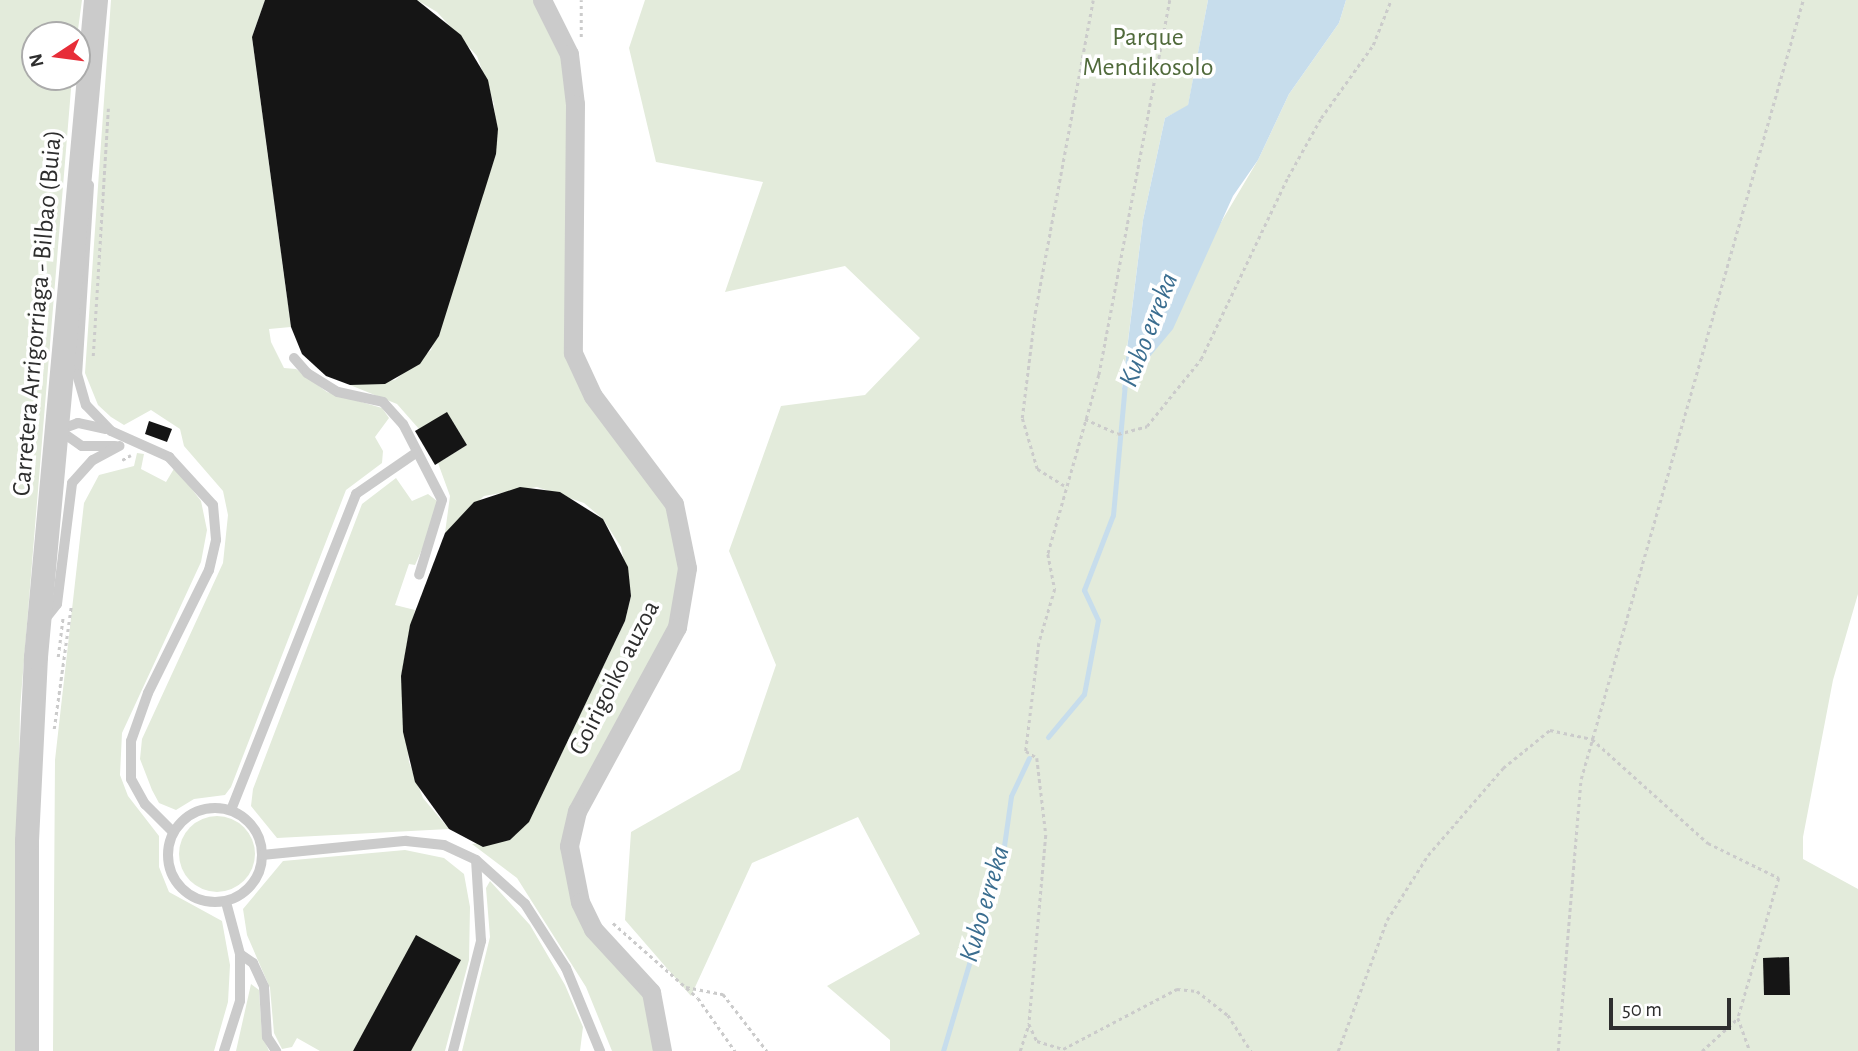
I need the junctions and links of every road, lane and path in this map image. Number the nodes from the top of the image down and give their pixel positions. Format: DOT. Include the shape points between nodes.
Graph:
graph roads {
  1 [pos="96,0"];
  2 [pos="542,0"];
  3 [pos="1093,0"];
  4 [pos="1170,0"];
  5 [pos="1391,0"];
  6 [pos="1803,0"];
  7 [pos="108,97"];
  8 [pos="84,135"];
  9 [pos="294,359"];
  10 [pos="92,364"];
  11 [pos="1085,419"];
  12 [pos="59,430"];
  13 [pos="111,431"];
  14 [pos="133,443"];
  15 [pos="119,446"];
  16 [pos="417,452"];
  17 [pos="1064,486"];
  18 [pos="419,575"];
  19 [pos="71,602"];
  20 [pos="41,623"];
  21 [pos="54,733"];
  22 [pos="1592,739"];
  23 [pos="231,810"];
  24 [pos="173,832"];
  25 [pos="262,855"];
  26 [pos="476,860"];
  27 [pos="226,902"];
  28 [pos="610,920"];
  29 [pos="240,954"];
  30 [pos="686,987"];
  31 [pos="1738,1018"];
  32 [pos="1029,1024"];
  33 [pos="27,1051"];
  34 [pos="225,1051"];
  35 [pos="276,1051"];
  36 [pos="453,1051"];
  37 [pos="599,1051"];
  38 [pos="662,1051"];
  39 [pos="735,1051"];
  40 [pos="767,1051"];
  41 [pos="1020,1051"];
  42 [pos="1251,1051"];
  43 [pos="1338,1051"];
  44 [pos="1558,1051"];
  45 [pos="1702,1051"];
  46 [pos="1750,1051"];
  1 -- 8 [label="street, Carretera Arrigorriaga - Bilbao (Buia)"];
  2 -- 38 [label="street, Goirigoiko auzoa" via="569,54 575,104 573,353 593,396 668,492 687,568 677,627 577,811 569,846 580,902 593,929 651,992"];
  3 -- 17 [label="path" via="1035,313 1022,418 1037,469"];
  4 -- 11 [label="path" via="1101,362"];
  5 -- 11 [label="path" via="1373,45 1321,118 1288,177 1201,359 1147,426 1118,434"];
  6 -- 22 [label="path"];
  7 -- 10 [label="path"];
  8 -- 12 [label="street, Carretera Arrigorriaga - Bilbao (Buia)"];
  8 -- 13 [label="lane" via="91,197 77,374 86,405"];
  9 -- 16 [label="lane" via="338,392 383,402"];
  11 -- 17 [label="path"];
  12 -- 13 [label="lane" via="78,423"];
  12 -- 15 [label="lane" via="82,446"];
  12 -- 20 [label="street, Carretera Arrigorriaga - Bilbao (Buia)"];
  13 -- 14 [label="lane"];
  14 -- 15 [label="lane"];
  14 -- 24 [label="lane" via="169,457 213,505 216,540 209,570 148,693 131,741 131,779 145,804"];
  15 -- 20 [label="lane" via="93,460 72,483 57,604"];
  16 -- 18 [label="lane" via="442,500"];
  16 -- 23 [label="lane" via="356,494"];
  17 -- 32 [label="path" via="1048,554 1055,589 1040,643 1026,751 1037,758 1046,835"];
  19 -- 21 [label="path"];
  20 -- 33 [label="street, Carretera Arrigorriaga - Bilbao (Buia)" via="27,841"];
  22 -- 31 [label="path" via="1708,843 1779,878"];
  22 -- 43 [label="path" via="1543,730 1451,825 1387,920"];
  22 -- 44 [label="path" via="1574,828"];
  23 -- 24 [label="lane" via="192,813"];
  23 -- 25 [label="lane" via="254,828"];
  24 -- 27 [label="lane" via="168,862 173,877 195,899"];
  25 -- 26 [label="lane" via="406,841 444,845"];
  25 -- 27 [label="lane" via="252,885"];
  26 -- 36 [label="lane" via="481,941"];
  26 -- 37 [label="lane" via="525,904 566,968"];
  27 -- 29 [label="lane"];
  28 -- 30 [label="path"];
  29 -- 34 [label="lane" via="240,1001"];
  29 -- 35 [label="lane" via="253,964 264,987 267,1037"];
  30 -- 39 [label="path"];
  30 -- 40 [label="path" via="723,994"];
  31 -- 45 [label="path"];
  31 -- 46 [label="path"];
  32 -- 41 [label="path"];
  32 -- 42 [label="path" via="1037,1041 1063,1049 1177,989 1187,990 1228,1015"];
}
